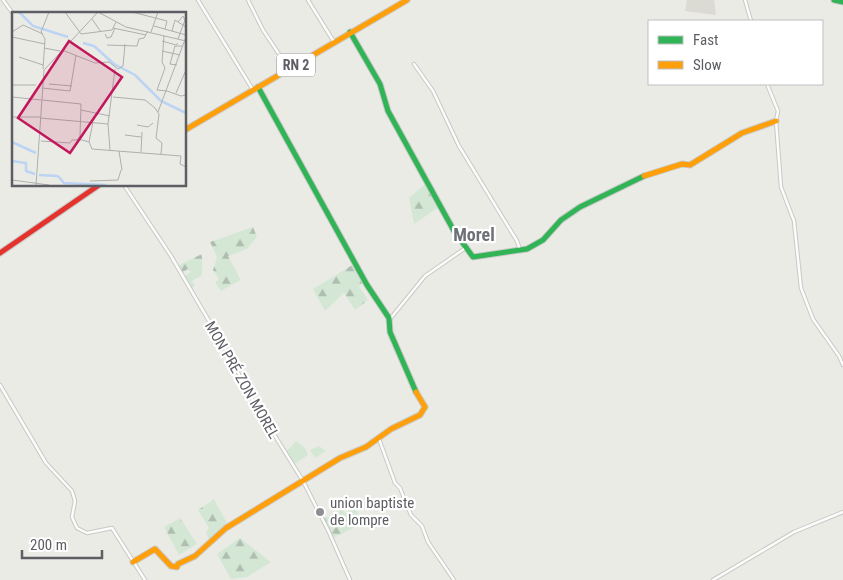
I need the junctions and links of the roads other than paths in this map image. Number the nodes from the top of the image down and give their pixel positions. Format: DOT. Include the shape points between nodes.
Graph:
graph roads {
  1 [pos="3,0"];
  2 [pos="198,0"];
  3 [pos="248,0"];
  4 [pos="308,0"];
  5 [pos="407,0"];
  6 [pos="745,0"];
  7 [pos="834,0"];
  8 [pos="843,2"];
  9 [pos="12,13"];
  10 [pos="751,20"];
  11 [pos="350,32"];
  12 [pos="334,42"];
  13 [pos="414,64"];
  14 [pos="289,69"];
  15 [pos="767,85"];
  16 [pos="256,89"];
  17 [pos="776,121"];
  18 [pos="186,129"];
  19 [pos="98,186"];
  20 [pos="125,186"];
  21 [pos="464,248"];
  22 [pos="520,250"];
  23 [pos="0,253"];
  24 [pos="389,320"];
  25 [pos="843,365"];
  26 [pos="0,385"];
  27 [pos="379,439"];
  28 [pos="303,481"];
  29 [pos="843,512"];
  30 [pos="133,562"];
  31 [pos="145,580"];
  32 [pos="350,580"];
  33 [pos="454,580"];
  34 [pos="713,580"];
  1 -- 9 [label="street"];
  2 -- 16 [label="street"];
  3 -- 14 [label="street"];
  4 -- 12 [label="street"];
  5 -- 11 [label="street, RN 2"];
  6 -- 10 [label="street"];
  7 -- 8 [label="street"];
  11 -- 12 [label="street, RN 2"];
  11 -- 21 [label="street" via="380,84 388,111"];
  12 -- 14 [label="street, RN 2"];
  13 -- 22 [label="street" via="433,91 457,142"];
  14 -- 16 [label="street, RN 2"];
  15 -- 17 [label="street" via="778,111"];
  16 -- 18 [label="street, RN 2"];
  16 -- 24 [label="street"];
  17 -- 22 [label="street" via="742,133 690,165 652,172 580,207 561,220 543,240"];
  17 -- 25 [label="street" via="781,186 794,221 801,288 813,319"];
  19 -- 23 [label="street"];
  20 -- 28 [label="street, MON PRÉ ZON MOREL" via="171,256 247,391"];
  21 -- 22 [label="street" via="473,257"];
  21 -- 24 [label="street" via="425,276"];
  24 -- 27 [label="street" via="391,335 425,407 420,415 391,429"];
  26 -- 30 [label="street" via="46,463 72,491 75,501 72,516 77,528 86,533 112,528"];
  27 -- 28 [label="street"];
  27 -- 33 [label="street" via="411,515 422,526 428,542"];
  28 -- 30 [label="street" via="226,528 195,556 177,567 171,566 155,549"];
  28 -- 32 [label="street, MON PRÉ ZON MOREL"];
  29 -- 34 [label="street" via="794,532"];
  30 -- 31 [label="street"];
}
